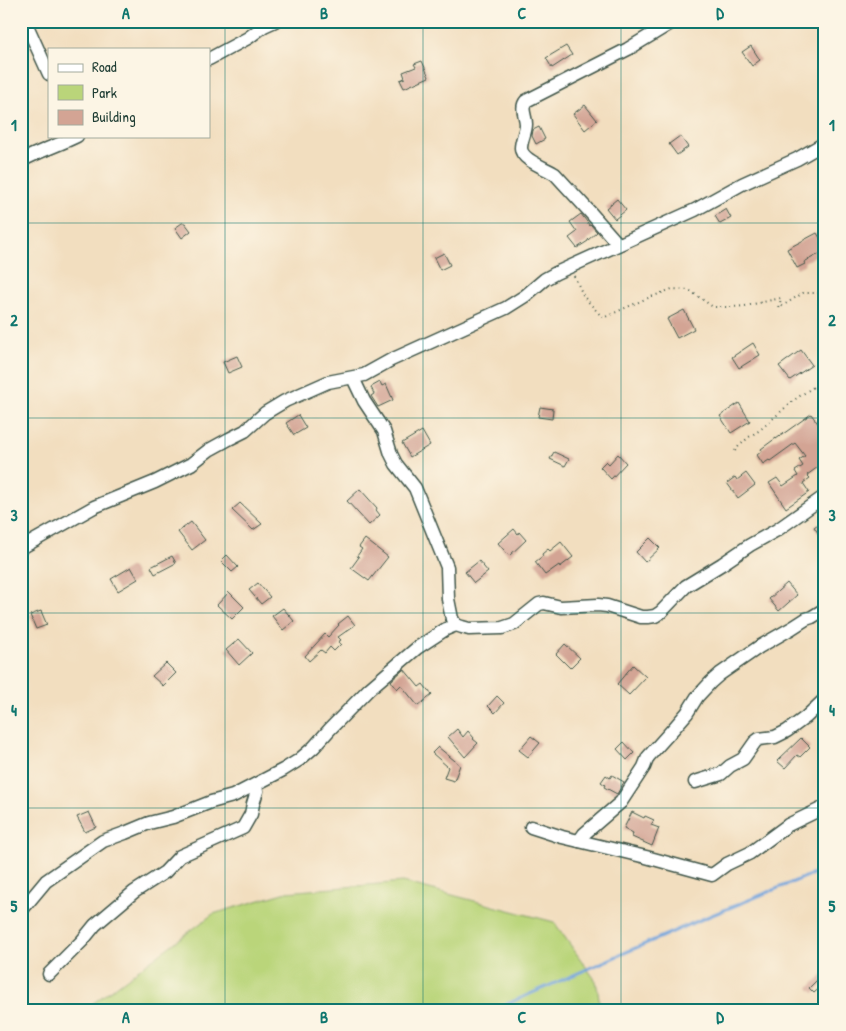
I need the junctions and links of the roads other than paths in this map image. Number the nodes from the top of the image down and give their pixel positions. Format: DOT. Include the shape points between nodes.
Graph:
graph roads {
  1 [pos="25,21"];
  2 [pos="276,21"];
  3 [pos="674,21"];
  4 [pos="210,58"];
  5 [pos="48,72"];
  6 [pos="73,138"];
  7 [pos="825,143"];
  8 [pos="21,160"];
  9 [pos="618,244"];
  10 [pos="352,378"];
  11 [pos="825,496"];
  12 [pos="21,548"];
  13 [pos="825,608"];
  14 [pos="456,625"];
  15 [pos="825,699"];
  16 [pos="695,782"];
  17 [pos="256,785"];
  18 [pos="825,807"];
  19 [pos="531,827"];
  20 [pos="579,841"];
  21 [pos="21,911"];
  22 [pos="49,974"];
  1 -- 5 [label="street"];
  2 -- 4 [label="street"];
  3 -- 9 [label="street" via="523,104 526,122 521,146 523,154 555,174"];
  6 -- 8 [label="street"];
  7 -- 9 [label="street" via="695,210"];
  9 -- 10 [label="street" via="545,279 506,308"];
  10 -- 12 [label="street" via="328,382 285,401 245,431 209,450 191,464 94,507"];
  10 -- 14 [label="street" via="384,431 396,464 411,481 418,496 447,566 450,611"];
  11 -- 14 [label="street" via="686,586 655,616 641,616 607,606 561,607 544,603 538,604 514,624 502,628 470,629"];
  13 -- 20 [label="street" via="759,647 711,682 648,757 621,802"];
  14 -- 17 [label="street" via="417,648 369,689 314,748"];
  15 -- 16 [label="street" via="787,731 759,739 743,759 720,774"];
  17 -- 21 [label="street" via="103,841 46,881"];
  17 -- 22 [label="street" via="252,814 243,828 180,856 165,872 134,892 95,925"];
  18 -- 20 [label="street" via="788,825 750,853 712,875"];
  19 -- 20 [label="street"];
}
